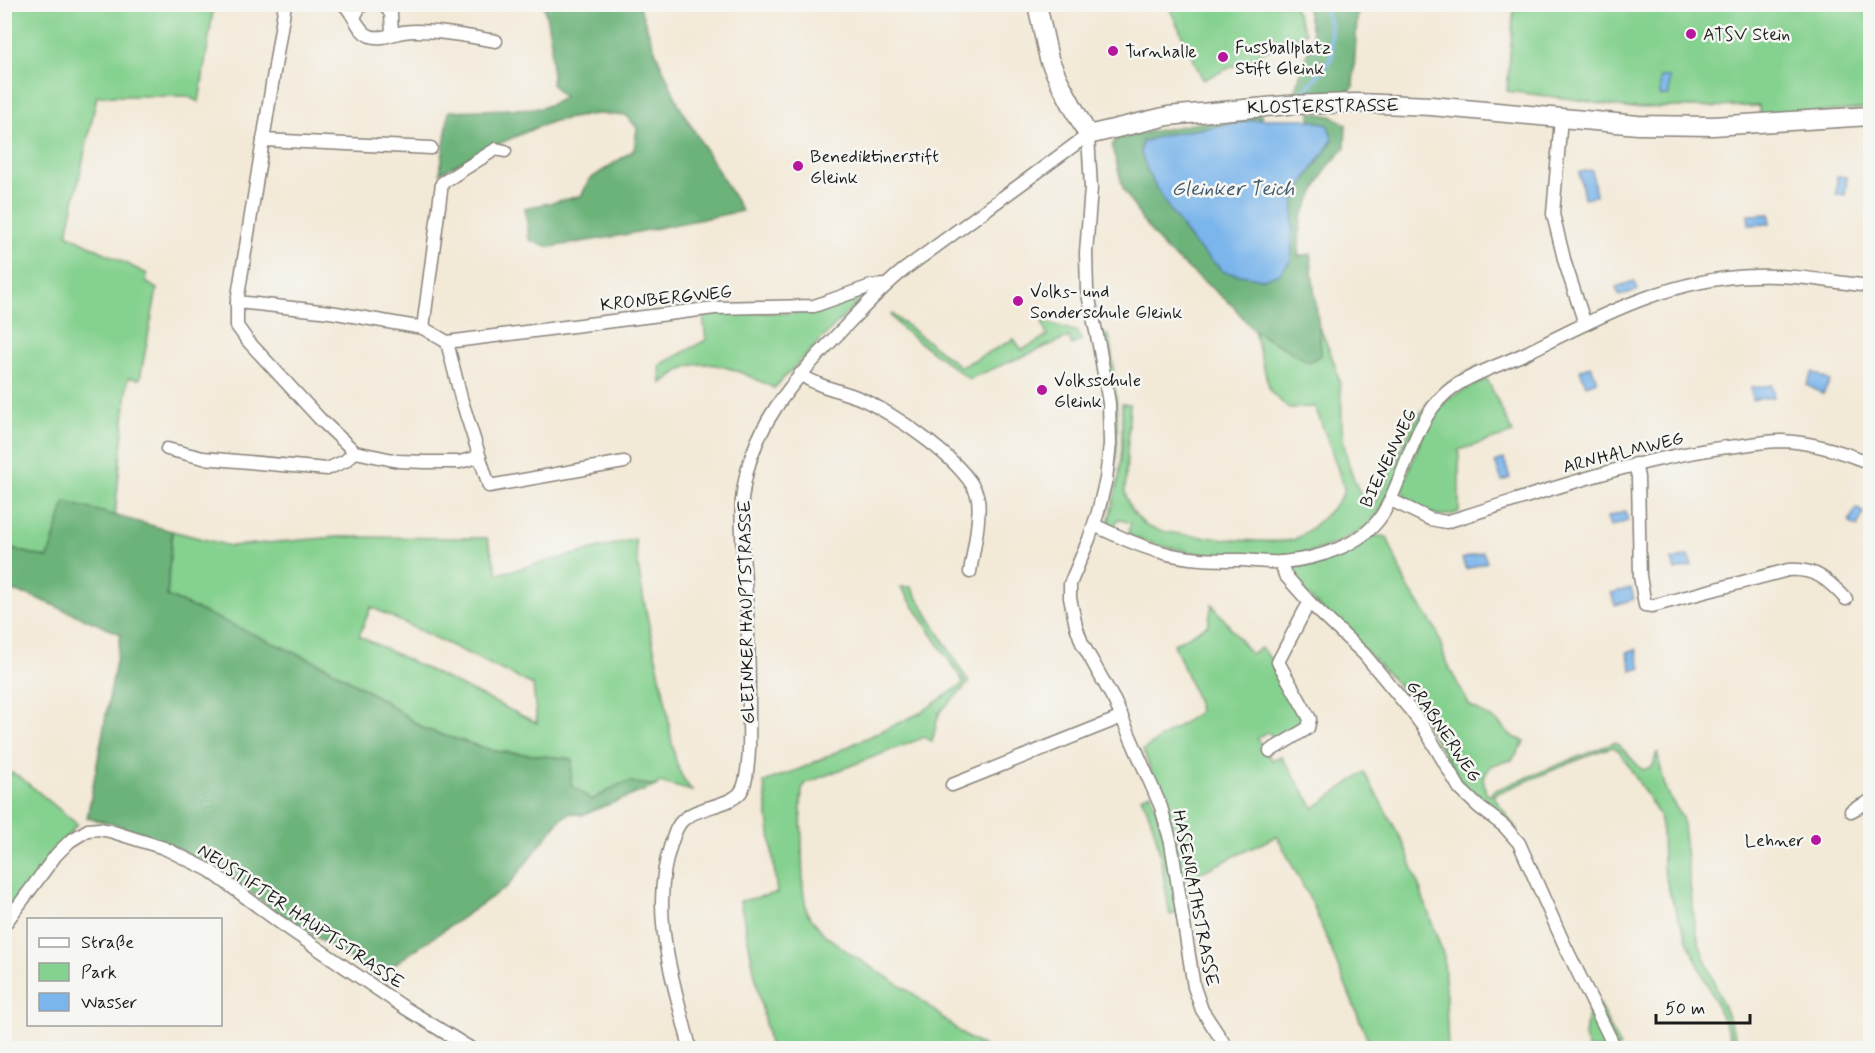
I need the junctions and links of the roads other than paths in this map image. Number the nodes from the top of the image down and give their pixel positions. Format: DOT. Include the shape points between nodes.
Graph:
graph roads {
  1 [pos="285,4"];
  2 [pos="343,4"];
  3 [pos="364,4"];
  4 [pos="384,4"];
  5 [pos="1037,4"];
  6 [pos="354,17"];
  7 [pos="392,34"];
  8 [pos="496,40"];
  9 [pos="1870,117"];
  10 [pos="1561,118"];
  11 [pos="1088,135"];
  12 [pos="263,140"];
  13 [pos="431,148"];
  14 [pos="504,150"];
  15 [pos="885,285"];
  16 [pos="1870,286"];
  17 [pos="237,302"];
  18 [pos="1585,324"];
  19 [pos="423,328"];
  20 [pos="447,342"];
  21 [pos="800,374"];
  22 [pos="167,449"];
  23 [pos="355,452"];
  24 [pos="478,458"];
  25 [pos="624,462"];
  26 [pos="1870,463"];
  27 [pos="1635,464"];
  28 [pos="1391,500"];
  29 [pos="1094,525"];
  30 [pos="1281,562"];
  31 [pos="970,572"];
  32 [pos="1846,599"];
  33 [pos="1310,603"];
  34 [pos="1122,717"];
  35 [pos="1270,751"];
  36 [pos="952,785"];
  37 [pos="1870,801"];
  38 [pos="1851,812"];
  39 [pos="4,924"];
  40 [pos="470,1048"];
  41 [pos="690,1048"];
  42 [pos="1227,1048"];
  43 [pos="1615,1048"];
  1 -- 12 [label="street"];
  2 -- 6 [label="street"];
  3 -- 6 [label="street"];
  4 -- 7 [label="street" via="391,14"];
  5 -- 11 [label="street" via="1049,59"];
  6 -- 7 [label="street" via="369,36 381,38"];
  7 -- 8 [label="street" via="420,31"];
  9 -- 10 [label="street, KLOSTERSTRASSE" via="1690,126"];
  10 -- 11 [label="street, KLOSTERSTRASSE" via="1389,104 1288,105 1168,116"];
  10 -- 18 [label="street" via="1553,214"];
  11 -- 15 [label="street, GLEINKER HAUPTSTRASSE"];
  11 -- 29 [label="street, HASENRATHSTRASSE" via="1088,290 1109,403 1110,444"];
  12 -- 13 [label="street"];
  12 -- 17 [label="street"];
  14 -- 19 [label="street" via="496,149 442,183"];
  15 -- 20 [label="street, KRONBERGWEG" via="871,286 814,306 715,308"];
  15 -- 21 [label="street, GLEINKER HAUPTSTRASSE"];
  16 -- 18 [label="street, BIENENWEG" via="1772,276 1717,279 1675,287"];
  17 -- 19 [label="street"];
  17 -- 23 [label="street" via="237,326 247,340"];
  18 -- 28 [label="street, BIENENWEG" via="1447,392 1420,431"];
  19 -- 20 [label="street"];
  20 -- 24 [label="street"];
  21 -- 31 [label="street" via="890,414 964,472 975,490 979,511"];
  21 -- 41 [label="street, GLEINKER HAUPTSTRASSE" via="760,434 742,499 749,667 745,782 740,793 683,820 675,832 664,873 663,932"];
  22 -- 23 [label="street" via="203,458 327,469"];
  23 -- 24 [label="street" via="398,461 460,462"];
  24 -- 25 [label="street" via="489,486"];
  26 -- 27 [label="street, ARNHALMWEG" via="1818,446 1782,441 1714,448"];
  27 -- 28 [label="street, ARNHALMWEG" via="1446,522 1430,519"];
  27 -- 32 [label="street" via="1645,605 1799,569 1820,575"];
  28 -- 30 [label="street, BIENENWEG" via="1380,519 1358,538 1326,554"];
  29 -- 30 [label="street" via="1163,553 1208,560"];
  29 -- 34 [label="street, HASENRATHSTRASSE" via="1070,584 1070,598 1082,643"];
  30 -- 33 [label="street, GRABNERWEG" via="1285,575"];
  33 -- 35 [label="street" via="1278,662 1310,719 1308,728"];
  33 -- 43 [label="street, GRABNERWEG" via="1385,678 1424,728 1460,789 1519,843"];
  34 -- 36 [label="street"];
  34 -- 42 [label="street, HASENRATHSTRASSE" via="1166,823 1198,1001"];
  37 -- 38 [label="street"];
  39 -- 40 [label="street, NEUSTIFTER HAUPTSTRASSE" via="70,841 88,830 110,831 164,848 209,870 405,1008"];
}
